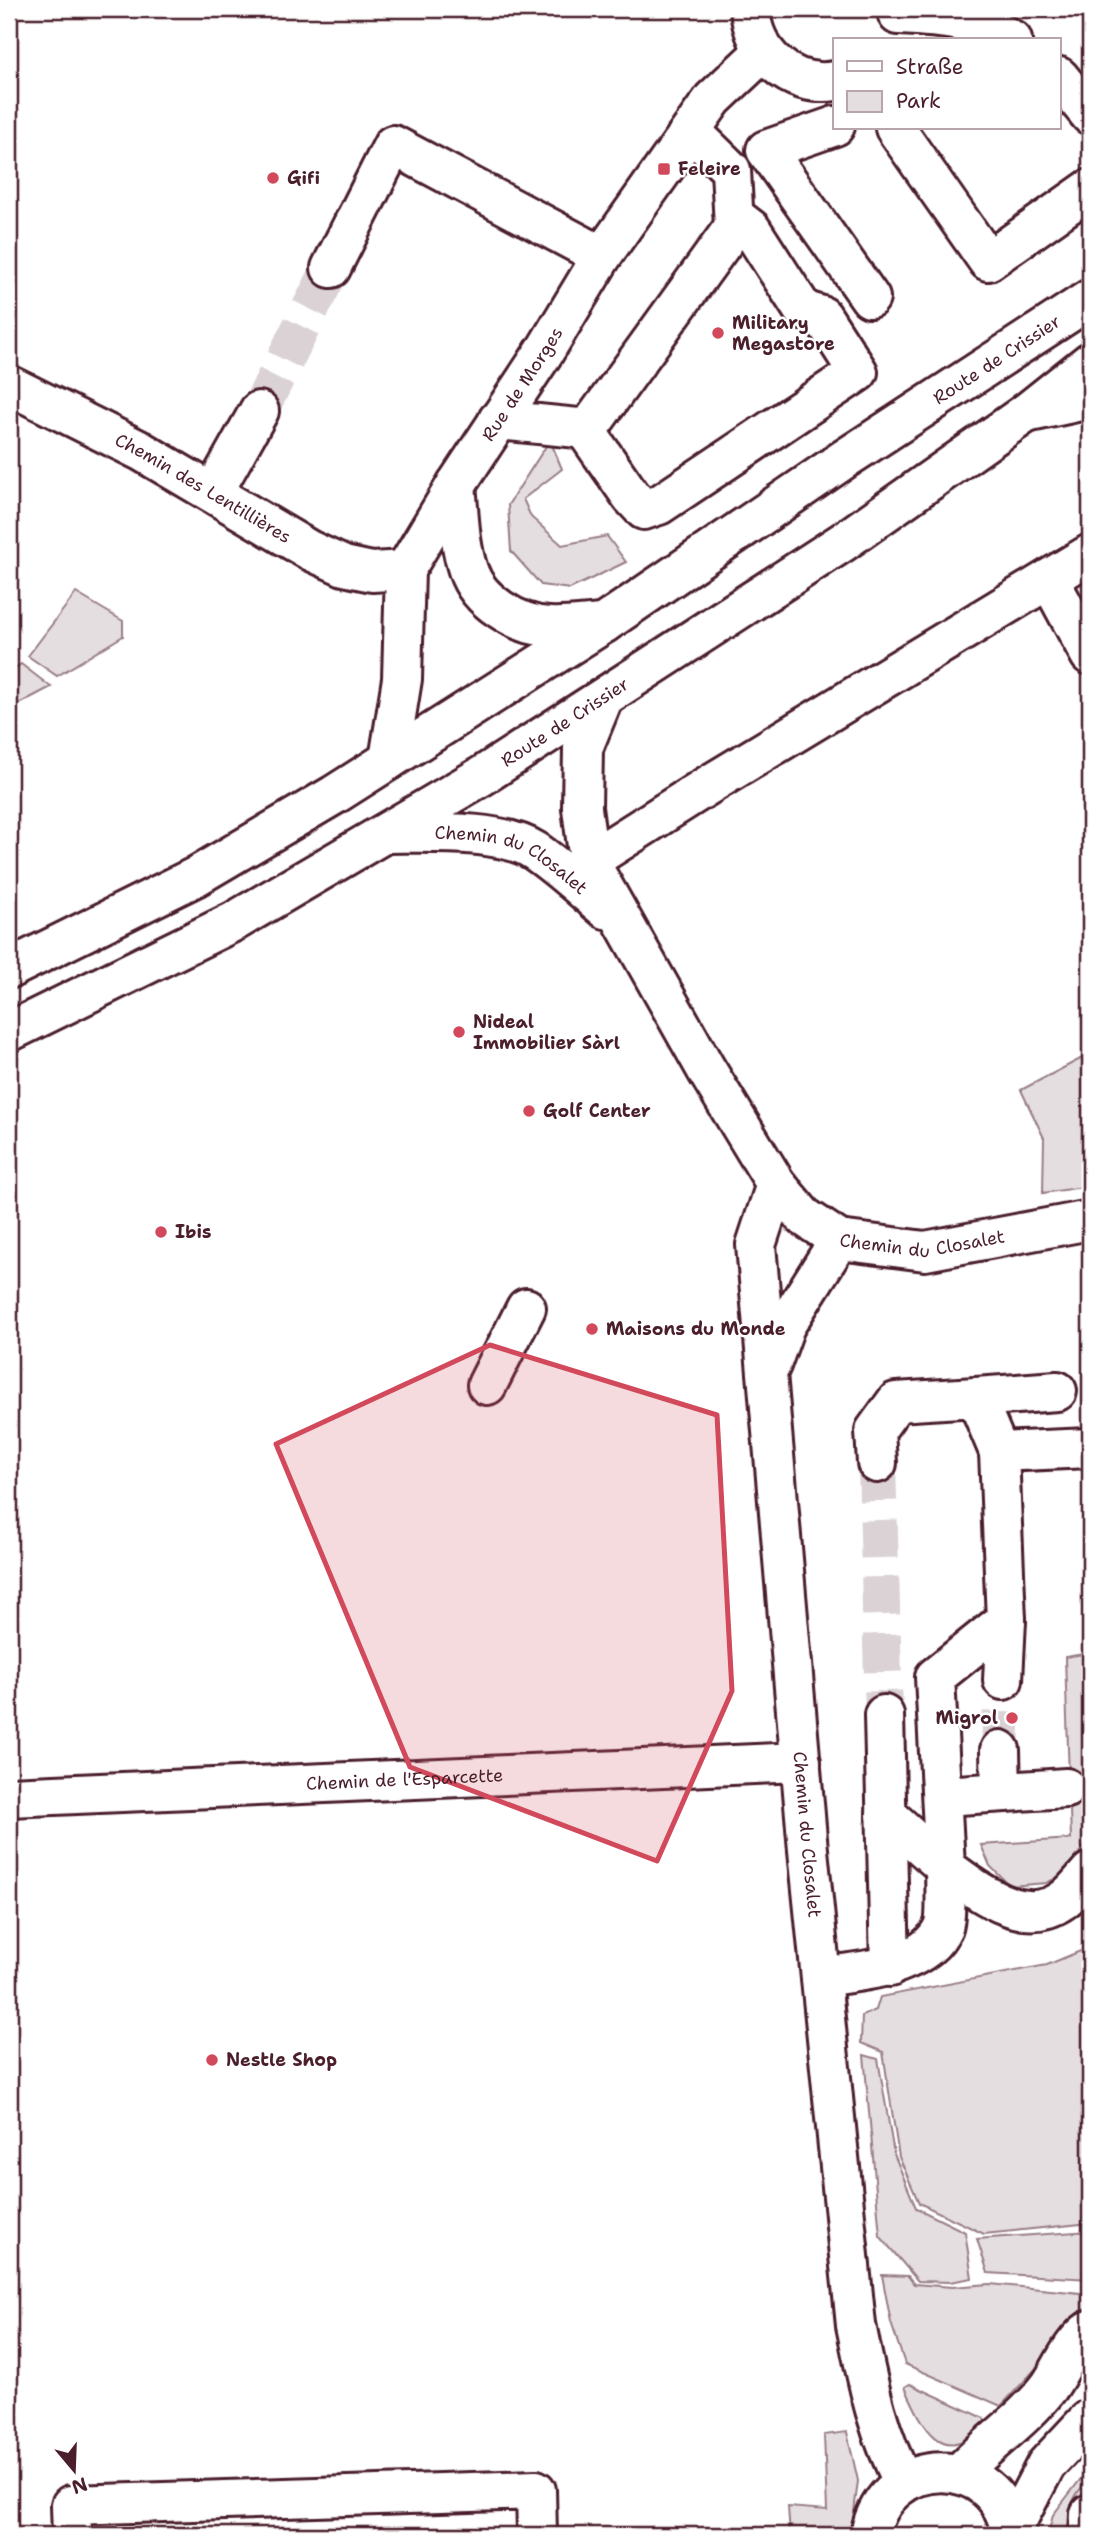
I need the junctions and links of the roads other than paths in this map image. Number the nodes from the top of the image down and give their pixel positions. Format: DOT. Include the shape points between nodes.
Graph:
graph roads {
  1 [pos="750,9"];
  2 [pos="896,21"];
  3 [pos="1007,37"];
  4 [pos="763,52"];
  5 [pos="1060,78"];
  6 [pos="833,81"];
  7 [pos="1090,115"];
  8 [pos="833,127"];
  9 [pos="896,130"];
  10 [pos="691,131"];
  11 [pos="1090,190"];
  12 [pos="734,216"];
  13 [pos="602,256"];
  14 [pos="331,268"];
  15 [pos="870,298"];
  16 [pos="1090,299"];
  17 [pos="1090,362"];
  18 [pos="9,385"];
  19 [pos="1090,399"];
  20 [pos="259,411"];
  21 [pos="1026,413"];
  22 [pos="498,420"];
  23 [pos="588,429"];
  24 [pos="456,485"];
  25 [pos="213,493"];
  26 [pos="1090,554"];
  27 [pos="405,570"];
  28 [pos="1049,579"];
  29 [pos="603,624"];
  30 [pos="1090,655"];
  31 [pos="603,699"];
  32 [pos="389,760"];
  33 [pos="387,833"];
  34 [pos="589,861"];
  35 [pos="621,922"];
  36 [pos="9,969"];
  37 [pos="9,1032"];
  38 [pos="776,1184"];
  39 [pos="1090,1220"];
  40 [pos="839,1240"];
  41 [pos="526,1308"];
  42 [pos="768,1374"];
  43 [pos="487,1385"];
  44 [pos="1056,1391"];
  45 [pos="976,1397"];
  46 [pos="1090,1448"];
  47 [pos="999,1452"];
  48 [pos="877,1462"];
  49 [pos="1006,1620"];
  50 [pos="1003,1680"];
  51 [pos="884,1715"];
  52 [pos="1000,1750"];
  53 [pos="801,1762"];
  54 [pos="1066,1788"];
  55 [pos="1001,1792"];
  56 [pos="943,1796"];
  57 [pos="9,1797"];
  58 [pos="886,1814"];
  59 [pos="945,1867"];
  60 [pos="1090,1872"];
  61 [pos="890,1966"];
  62 [pos="821,1977"];
  63 [pos="1090,2330"];
  64 [pos="1090,2367"];
  65 [pos="1048,2388"];
  66 [pos="1090,2414"];
  67 [pos="959,2474"];
  68 [pos="904,2482"];
  69 [pos="1090,2514"];
  70 [pos="1011,2534"];
  71 [pos="72,2535"];
  72 [pos="537,2535"];
  73 [pos="870,2535"];
  74 [pos="1088,2535"];
  1 -- 4 [label="main road" via="753,32"];
  2 -- 3 [label="main road" via="949,18"];
  4 -- 6 [label="main road" via="780,69 802,80"];
  4 -- 10 [label="main road, Rue de Morges" via="713,99"];
  5 -- 7 [label="main road"];
  8 -- 15 [label="main road" via="766,150"];
  9 -- 11 [label="main road" via="988,261"];
  10 -- 12 [label="main road" via="731,170"];
  10 -- 13 [label="main road, Rue de Morges"];
  12 -- 23 [label="main road" via="734,227"];
  12 -- 23 [label="main road" via="751,229 803,310 822,316 858,372 659,505 644,510"];
  13 -- 14 [label="main road" via="393,145"];
  13 -- 22 [label="main road, Rue de Morges"];
  16 -- 29 [label="main road, Route de Crissier"];
  17 -- 21 [label="main road, Route de Crissier"];
  18 -- 25 [label="main road, Chemin des Lentillières"];
  19 -- 21 [label="main road"];
  20 -- 25 [label="main road"];
  21 -- 31 [label="main road, Route de Crissier" via="843,542"];
  22 -- 23 [label="main road"];
  22 -- 24 [label="main road, Rue de Morges"];
  24 -- 27 [label="main road, Rue de Morges"];
  24 -- 29 [label="main road" via="469,574 485,596 502,612 548,627"];
  25 -- 27 [label="main road, Chemin des Lentillières" via="344,566 372,572"];
  26 -- 28 [label="main road"];
  27 -- 32 [label="main road, Rue de Morges" via="402,679"];
  28 -- 30 [label="main road"];
  28 -- 34 [label="main road"];
  29 -- 32 [label="main road, Route de Crissier"];
  31 -- 33 [label="main road, Route de Crissier"];
  31 -- 34 [label="main road, Chemin du Closalet" via="583,748 582,808"];
  32 -- 36 [label="main road, Route de Crissier" via="195,877"];
  33 -- 35 [label="main road, Chemin du Closalet" via="469,834 534,850"];
  33 -- 37 [label="main road, Route de Crissier" via="235,922"];
  34 -- 35 [label="main road, Chemin du Closalet"];
  35 -- 38 [label="main road, Chemin du Closalet"];
  38 -- 40 [label="main road, Chemin du Closalet" via="803,1216"];
  38 -- 42 [label="main road, Chemin du Closalet" via="756,1245"];
  39 -- 40 [label="main road, Chemin du Closalet" via="925,1251"];
  40 -- 42 [label="main road" via="785,1326"];
  41 -- 43 [label="main road"];
  42 -- 53 [label="main road, Chemin du Closalet"];
  44 -- 45 [label="main road"];
  45 -- 47 [label="main road"];
  45 -- 48 [label="main road" via="897,1402 875,1431"];
  46 -- 47 [label="main road"];
  47 -- 49 [label="main road"];
  49 -- 50 [label="main road"];
  49 -- 56 [label="main road" via="935,1677"];
  51 -- 58 [label="main road"];
  52 -- 55 [label="main road"];
  53 -- 57 [label="main road, Chemin de l'Esparcette"];
  53 -- 62 [label="main road, Chemin du Closalet"];
  54 -- 55 [label="main road"];
  55 -- 56 [label="main road"];
  56 -- 59 [label="main road"];
  58 -- 59 [label="main road"];
  58 -- 61 [label="main road"];
  59 -- 60 [label="main road" via="984,1895 1031,1911 1063,1900"];
  59 -- 61 [label="main road" via="943,1926 927,1947"];
  61 -- 62 [label="main road"];
  62 -- 68 [label="main road, Chemin du Closalet" via="856,2325 871,2396"];
  63 -- 65 [label="main road"];
  64 -- 65 [label="main road"];
  65 -- 67 [label="main road"];
  66 -- 70 [label="main road" via="1046,2465"];
  67 -- 68 [label="main road" via="931,2473"];
  67 -- 70 [label="main road" via="978,2482 993,2496"];
  68 -- 73 [label="main road" via="886,2498"];
  69 -- 74 [label="main road"];
  71 -- 72 [label="main road" via="71,2505 536,2490"];
}
